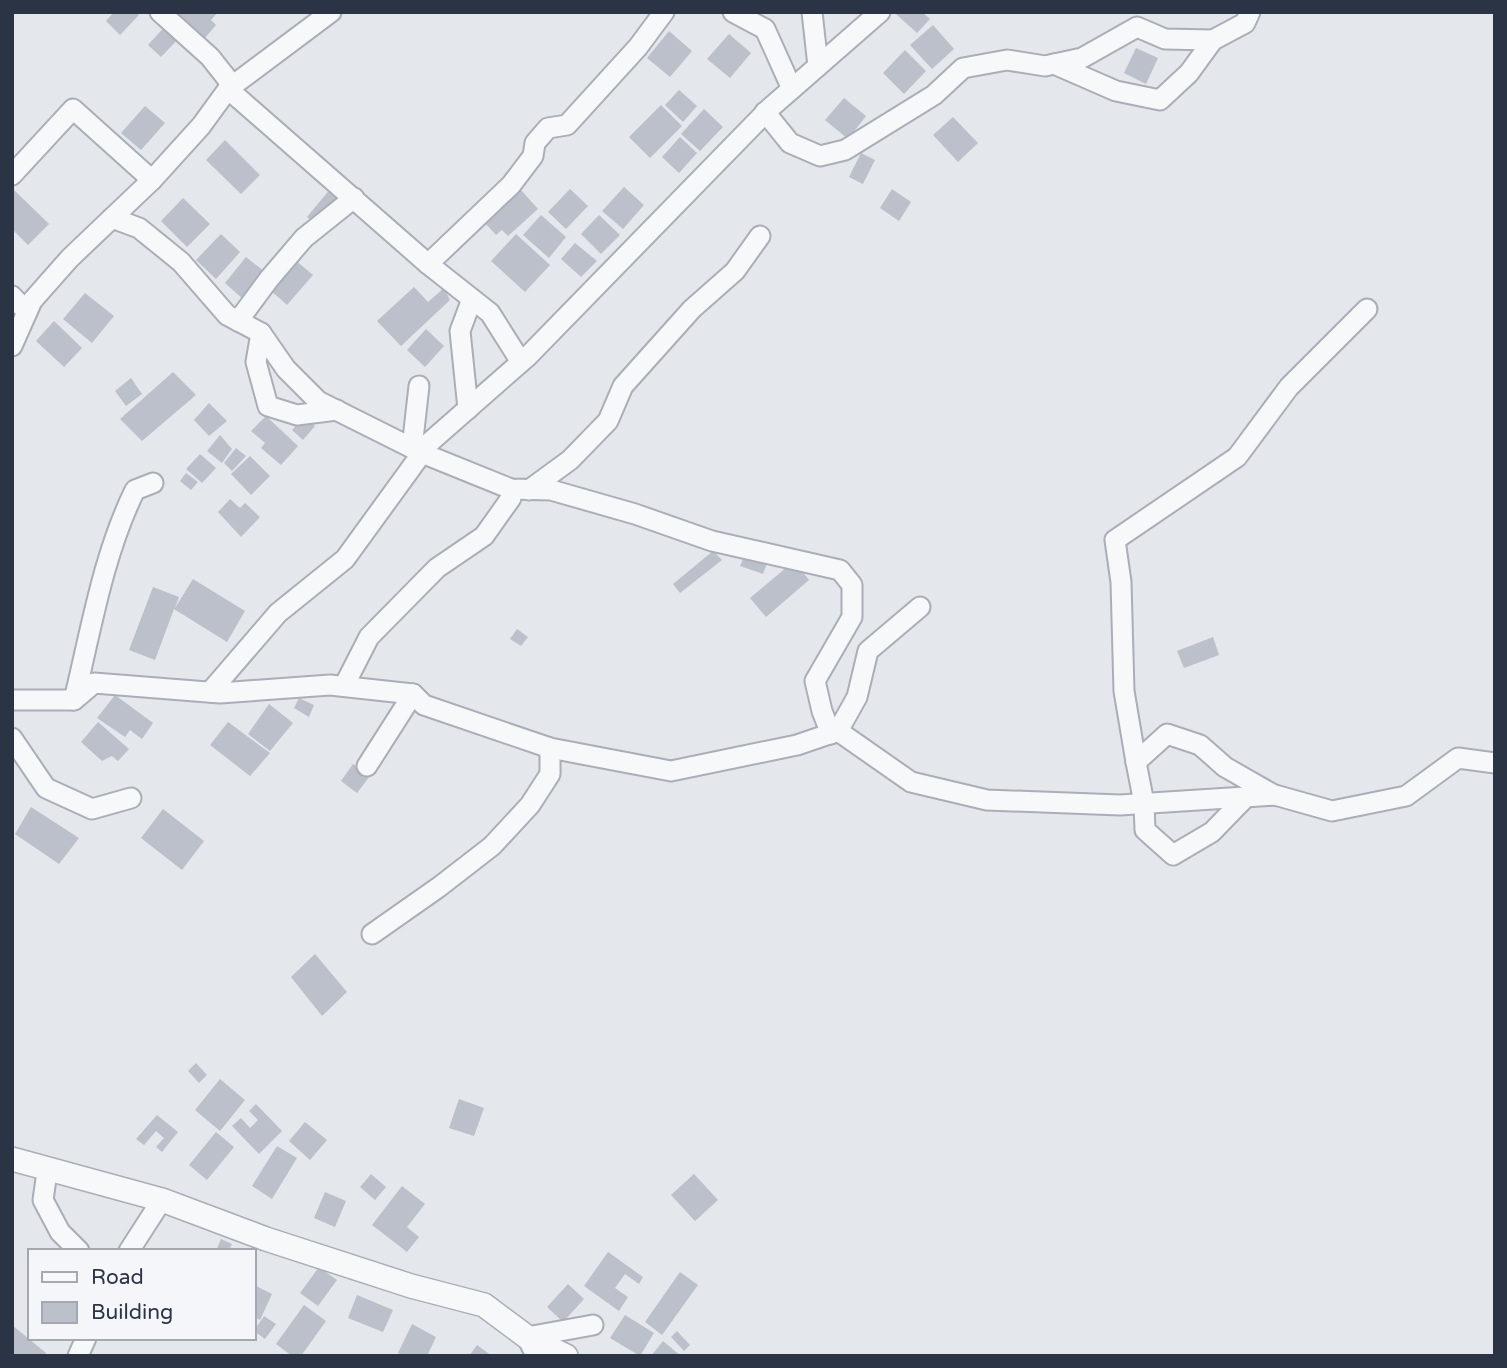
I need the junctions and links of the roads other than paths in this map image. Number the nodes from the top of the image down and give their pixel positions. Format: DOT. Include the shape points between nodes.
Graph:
graph roads {
  1 [pos="160,12"];
  2 [pos="331,12"];
  3 [pos="664,12"];
  4 [pos="733,12"];
  5 [pos="812,12"];
  6 [pos="880,12"];
  7 [pos="1250,12"];
  8 [pos="1213,40"];
  9 [pos="1054,64"];
  10 [pos="818,66"];
  11 [pos="230,87"];
  12 [pos="792,89"];
  13 [pos="765,112"];
  14 [pos="12,175"];
  15 [pos="152,180"];
  16 [pos="354,198"];
  17 [pos="112,218"];
  18 [pos="760,236"];
  19 [pos="428,264"];
  20 [pos="12,296"];
  21 [pos="472,299"];
  22 [pos="1367,309"];
  23 [pos="27,312"];
  24 [pos="238,321"];
  25 [pos="261,332"];
  26 [pos="12,346"];
  27 [pos="521,362"];
  28 [pos="419,386"];
  29 [pos="468,409"];
  30 [pos="338,410"];
  31 [pos="417,451"];
  32 [pos="153,484"];
  33 [pos="520,489"];
  34 [pos="920,607"];
  35 [pos="344,686"];
  36 [pos="210,692"];
  37 [pos="413,694"];
  38 [pos="12,700"];
  39 [pos="74,700"];
  40 [pos="834,732"];
  41 [pos="12,738"];
  42 [pos="550,748"];
  43 [pos="1136,762"];
  44 [pos="1495,763"];
  45 [pos="367,766"];
  46 [pos="1275,795"];
  47 [pos="1246,797"];
  48 [pos="131,798"];
  49 [pos="1144,803"];
  50 [pos="372,934"];
  51 [pos="12,1159"];
  52 [pos="46,1179"];
  53 [pos="156,1209"];
  54 [pos="77,1249"];
  55 [pos="130,1249"];
  56 [pos="593,1325"];
  57 [pos="85,1340"];
  58 [pos="532,1346"];
  59 [pos="78,1356"];
  60 [pos="566,1356"];
  1 -- 11 [label="street" via="210,57"];
  2 -- 11 [label="street"];
  3 -- 19 [label="street" via="567,125 548,128 511,185"];
  4 -- 12 [label="street" via="765,29"];
  5 -- 10 [label="street"];
  6 -- 10 [label="street"];
  7 -- 8 [label="street" via="1245,23"];
  8 -- 9 [label="street" via="1165,39 1137,27 1082,58"];
  8 -- 9 [label="street" via="1189,73 1160,100 1116,91"];
  9 -- 13 [label="street" via="1007,60 963,68 934,95 845,150 820,156 790,143"];
  10 -- 12 [label="street"];
  11 -- 15 [label="street"];
  11 -- 16 [label="street"];
  12 -- 13 [label="street"];
  13 -- 27 [label="street"];
  14 -- 15 [label="street" via="74,109"];
  15 -- 17 [label="street"];
  16 -- 19 [label="street"];
  16 -- 24 [label="street" via="304,237"];
  17 -- 23 [label="street" via="70,258"];
  17 -- 24 [label="street" via="139,228 181,262"];
  18 -- 33 [label="street" via="735,271 692,309 623,386 608,421 570,460"];
  19 -- 21 [label="street"];
  20 -- 23 [label="street"];
  21 -- 27 [label="street" via="490,313"];
  21 -- 29 [label="street" via="460,331"];
  22 -- 43 [label="street" via="1289,387 1237,457 1115,540 1124,691"];
  23 -- 26 [label="street"];
  24 -- 25 [label="street"];
  25 -- 30 [label="street" via="294,377 318,401"];
  25 -- 30 [label="street" via="256,362 268,406 297,415"];
  27 -- 29 [label="street"];
  28 -- 31 [label="street"];
  29 -- 31 [label="street"];
  30 -- 31 [label="street"];
  31 -- 33 [label="street"];
  31 -- 36 [label="street" via="345,559 278,613"];
  32 -- 39 [label="street" via="135,490 122,516"];
  33 -- 35 [label="street" via="484,536 437,568 369,637"];
  33 -- 40 [label="street" via="551,490 712,541 840,570 852,585 852,617 815,681 822,711"];
  34 -- 40 [label="street" via="868,651 857,698"];
  35 -- 36 [label="street"];
  35 -- 37 [label="street"];
  36 -- 39 [label="street" via="94,683"];
  37 -- 42 [label="street" via="424,705"];
  37 -- 45 [label="street"];
  38 -- 39 [label="street"];
  40 -- 42 [label="street" via="797,745 671,771"];
  40 -- 49 [label="street" via="911,782 987,800"];
  41 -- 48 [label="street" via="46,788 92,809"];
  42 -- 50 [label="street" via="550,774 530,806 492,846"];
  43 -- 46 [label="street" via="1167,734 1200,745 1225,767"];
  43 -- 49 [label="street"];
  44 -- 46 [label="street" via="1458,758 1406,796 1332,811"];
  46 -- 47 [label="street"];
  47 -- 49 [label="street"];
  47 -- 49 [label="street" via="1212,832 1173,855 1145,830"];
  51 -- 58 [label="street" via="162,1200 411,1286 484,1304"];
  52 -- 54 [label="street" via="43,1200 60,1231"];
  53 -- 55 [label="street"];
  56 -- 58 [label="street"];
  57 -- 59 [label="street"];
  58 -- 60 [label="street"];
}
